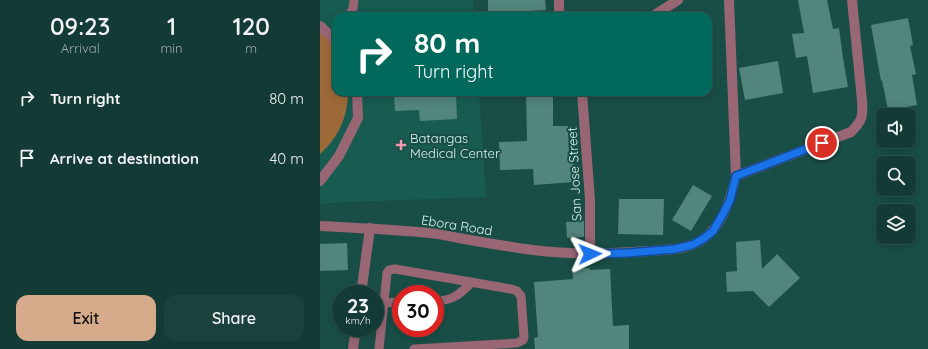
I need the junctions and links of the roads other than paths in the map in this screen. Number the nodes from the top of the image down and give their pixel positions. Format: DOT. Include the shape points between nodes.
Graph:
graph roads {
  1 [pos="354,0"];
  2 [pos="559,0"];
  3 [pos="678,0"];
  4 [pos="729,0"];
  5 [pos="852,0"];
  6 [pos="351,12"];
  7 [pos="559,12"];
  8 [pos="660,12"];
  9 [pos="320,26"];
  10 [pos="332,36"];
  11 [pos="357,96"];
  12 [pos="582,96"];
  13 [pos="736,176"];
  14 [pos="320,181"];
  15 [pos="320,226"];
  16 [pos="370,228"];
  17 [pos="590,254"];
  18 [pos="472,282"];
  19 [pos="362,285"];
  20 [pos="444,300"];
  21 [pos="384,302"];
  22 [pos="392,302"];
  23 [pos="355,337"];
  24 [pos="380,337"];
  25 [pos="353,349"];
  26 [pos="379,349"];
  27 [pos="414,349"];
  1 -- 6 [label="lane"];
  2 -- 7 [label="street"];
  3 -- 8 [label="street"];
  4 -- 13 [label="street, Ebora Road"];
  5 -- 13 [label="street" via="863,115 859,124 851,132"];
  9 -- 10 [label="street"];
  11 -- 14 [label="street" via="358,118 339,156"];
  12 -- 17 [label="street, San Jose Street" via="590,200"];
  13 -- 17 [label="street, Ebora Road" via="730,200 713,231 692,245 675,249"];
  15 -- 16 [label="street, Ebora Road"];
  16 -- 17 [label="street, Ebora Road" via="430,233 535,250"];
  16 -- 19 [label="street"];
  18 -- 20 [label="lane" via="452,299"];
  18 -- 21 [label="lane" via="390,270 387,273"];
  18 -- 27 [label="lane" via="517,291 521,296 523,340 517,344"];
  21 -- 22 [label="lane"];
  23 -- 25 [label="street"];
  24 -- 26 [label="lane"];
}
